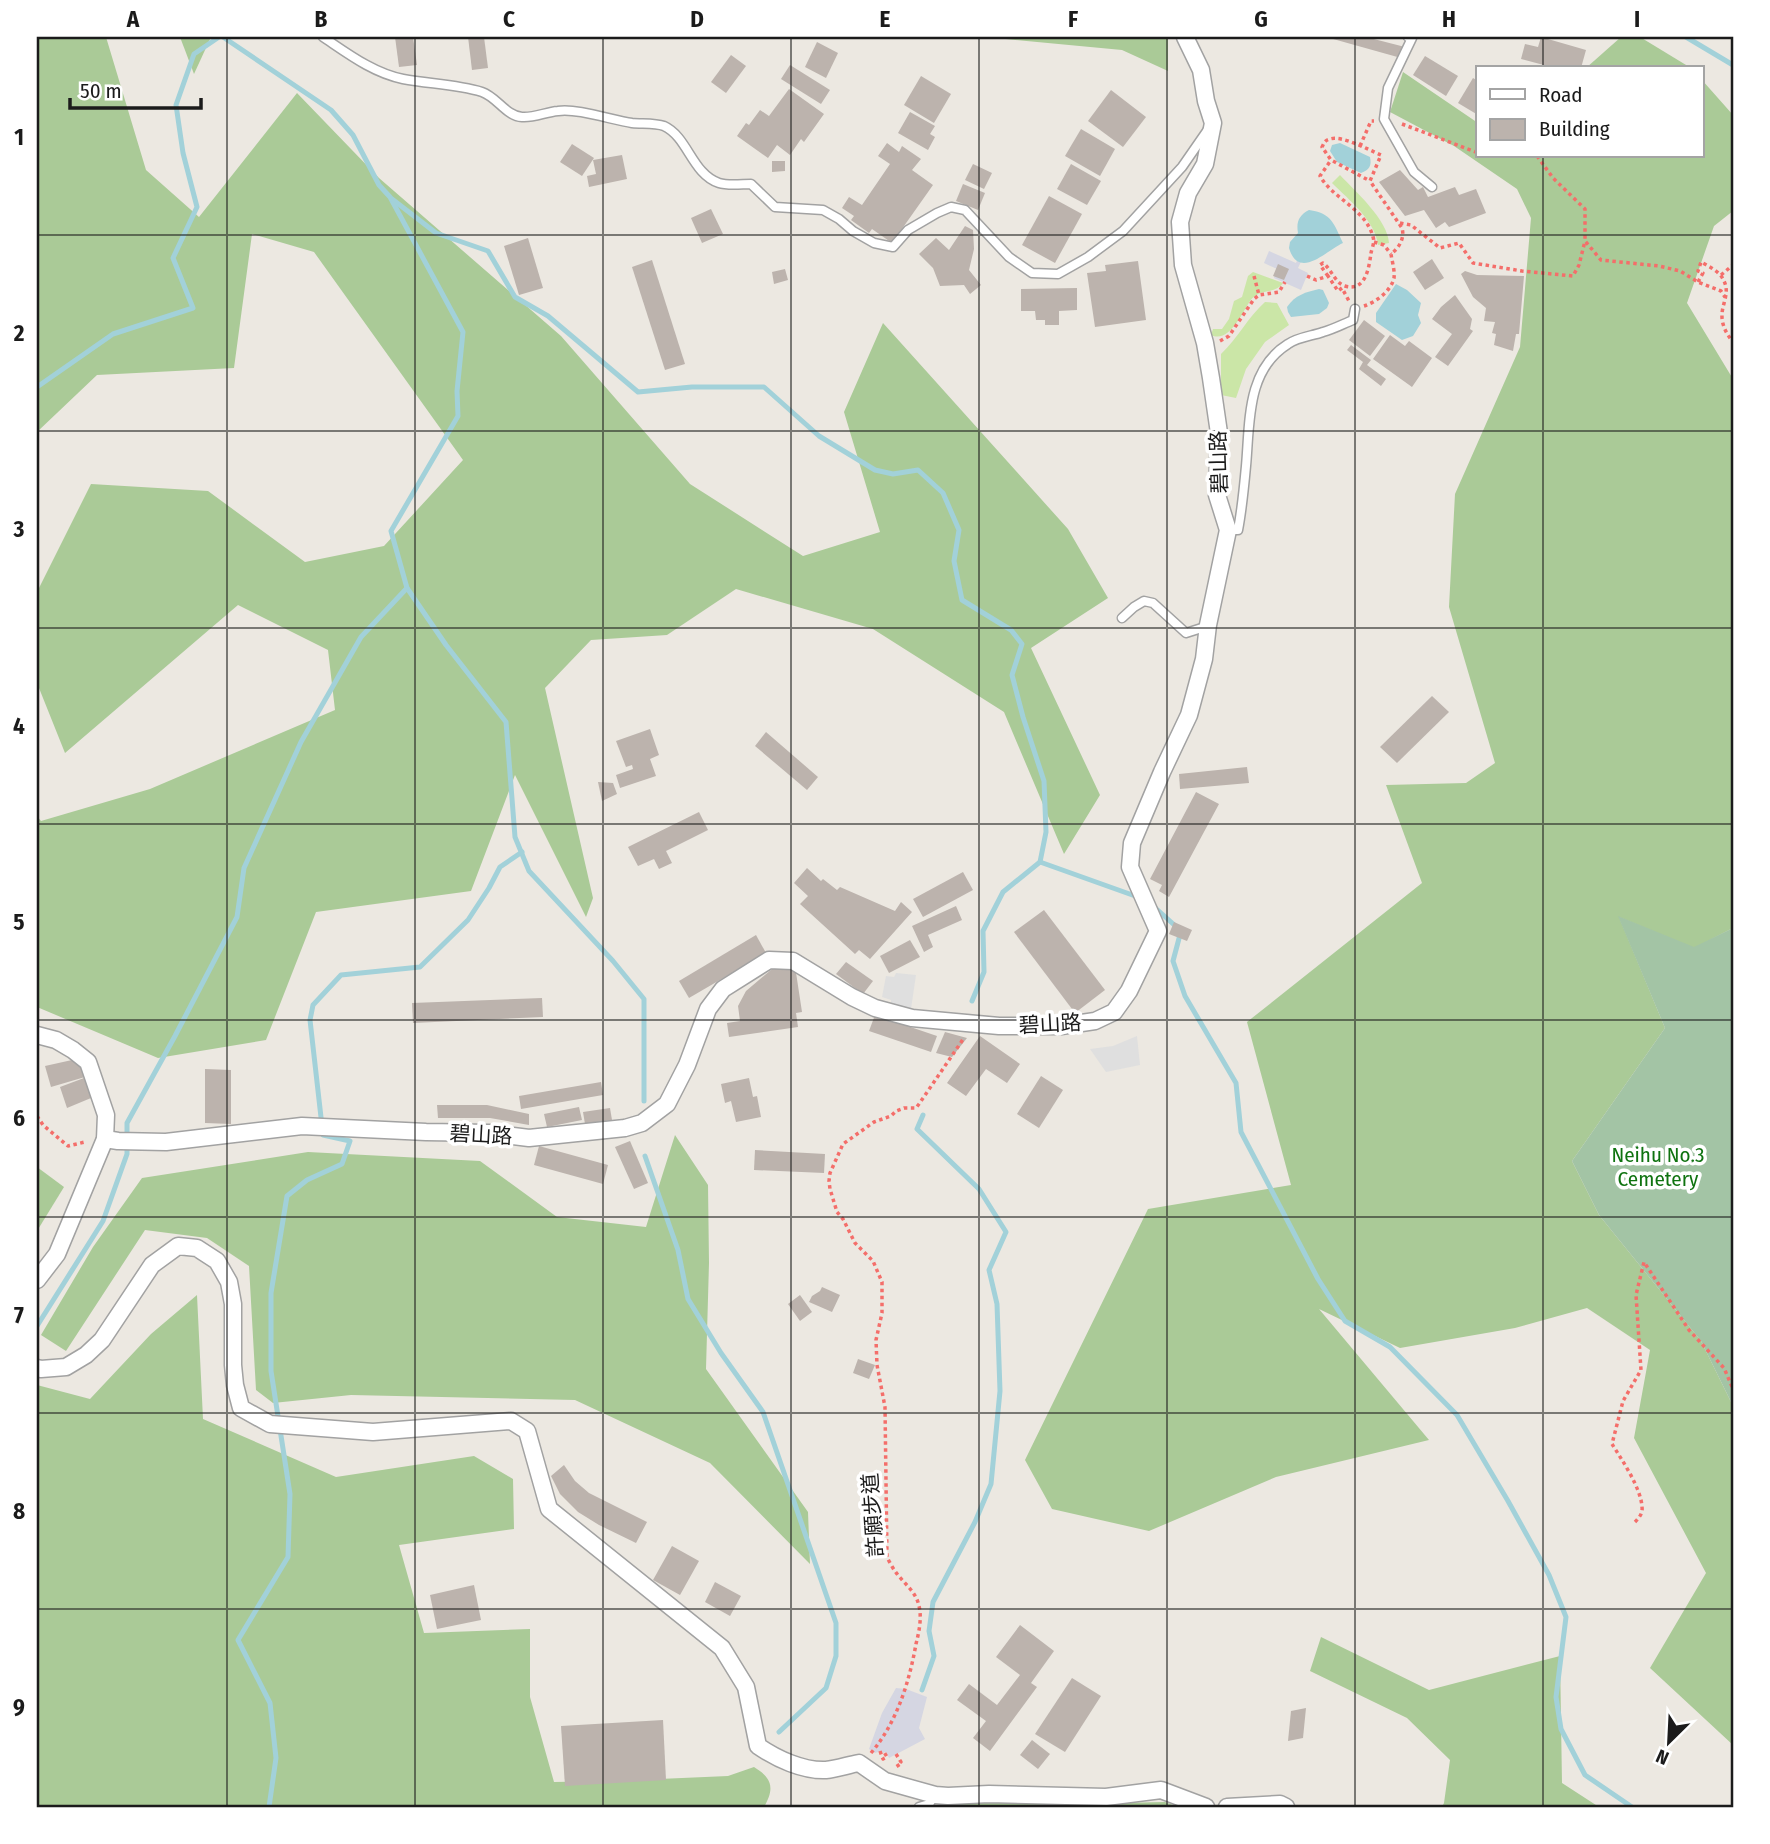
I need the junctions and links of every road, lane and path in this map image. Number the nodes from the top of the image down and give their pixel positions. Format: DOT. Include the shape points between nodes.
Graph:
graph roads {
  1 [pos="323,37"];
  2 [pos="1185,37"];
  3 [pos="1408,37"];
  4 [pos="1384,119"];
  5 [pos="1213,123"];
  6 [pos="1360,146"];
  7 [pos="1476,152"];
  8 [pos="1538,158"];
  9 [pos="1331,160"];
  10 [pos="1370,181"];
  11 [pos="1432,187"];
  12 [pos="1398,222"];
  13 [pos="1374,242"];
  14 [pos="1585,242"];
  15 [pos="1391,254"];
  16 [pos="1733,265"];
  17 [pos="1254,276"];
  18 [pos="1307,276"];
  19 [pos="1328,276"];
  20 [pos="1723,278"];
  21 [pos="1285,282"];
  22 [pos="1698,282"];
  23 [pos="1259,295"];
  24 [pos="1725,297"];
  25 [pos="1353,308"];
  26 [pos="1733,342"];
  27 [pos="1205,343"];
  28 [pos="1228,530"];
  29 [pos="1122,618"];
  30 [pos="1208,626"];
  31 [pos="972,1024"];
  32 [pos="37,1035"];
  33 [pos="37,1116"];
  34 [pos="105,1139"];
  35 [pos="37,1280"];
  36 [pos="37,1368"];
  37 [pos="1733,1389"];
  38 [pos="1635,1522"];
  39 [pos="896,1754"];
  40 [pos="859,1763"];
  41 [pos="902,1771"];
  42 [pos="935,1795"];
  43 [pos="919,1807"];
  44 [pos="1206,1807"];
  45 [pos="1227,1807"];
  46 [pos="1286,1807"];
  1 -- 5 [label="lane" via="385,74 481,92 520,118 560,110 664,126 702,173 719,183 751,184 775,206 823,210 874,243 892,247 908,230 937,213 951,207 965,210 1009,257 1032,273 1058,274 1123,231 1182,167"];
  2 -- 5 [label="street, 碧山路" via="1201,69"];
  3 -- 4 [label="lane" via="1412,38 1388,88"];
  4 -- 6 [label="path" via="1371,121"];
  4 -- 7 [label="path"];
  4 -- 11 [label="lane" via="1414,172"];
  5 -- 27 [label="street, 碧山路" via="1205,164 1188,193 1180,222 1183,265"];
  6 -- 9 [label="path" via="1330,139 1322,147"];
  6 -- 10 [label="path" via="1381,155"];
  8 -- 14 [label="path" via="1585,209"];
  9 -- 10 [label="path"];
  9 -- 13 [label="path" via="1320,176 1357,212"];
  10 -- 12 [label="path"];
  12 -- 14 [label="path" via="1411,225 1440,248 1459,243 1473,263 1560,275 1573,276"];
  12 -- 15 [label="path" via="1404,235"];
  13 -- 15 [label="path"];
  13 -- 19 [label="path" via="1368,273 1359,285 1343,285 1323,263 1320,265"];
  14 -- 22 [label="path" via="1601,260 1670,268"];
  15 -- 25 [label="path" via="1394,279 1386,291 1374,303"];
  16 -- 20 [label="path"];
  17 -- 23 [label="path"];
  18 -- 19 [label="path" via="1316,280"];
  19 -- 25 [label="path" via="1338,291 1342,288"];
  20 -- 22 [label="path" via="1701,262 1698,271 1703,273"];
  20 -- 24 [label="path"];
  21 -- 23 [label="path" via="1279,292"];
  22 -- 24 [label="path"];
  23 -- 27 [label="path" via="1229,336"];
  24 -- 26 [label="path" via="1721,320"];
  25 -- 28 [label="lane" via="1353,320 1292,341 1265,365 1251,406 1238,530"];
  27 -- 28 [label="street, 碧山路" via="1219,433 1217,495"];
  28 -- 30 [label="street, 碧山路"];
  29 -- 30 [label="lane" via="1143,601 1153,603 1186,633"];
  30 -- 31 [label="street, 碧山路" via="1189,715 1132,843 1130,867 1158,931 1129,991 1114,1012 1095,1021 1061,1026"];
  31 -- 34 [label="street, 碧山路" via="912,1018 875,1008 793,961 769,960 723,989 708,1009 667,1104 642,1123 625,1128 528,1138 489,1132 302,1126 166,1142"];
  31 -- 40 [label="path, 許願步道" via="919,1104 874,1122 843,1144 830,1173 837,1212 855,1243 873,1261 882,1282 876,1340 885,1407 887,1557 914,1594 920,1614 906,1689 873,1752"];
  32 -- 34 [label="street" via="56,1040 88,1062 106,1115"];
  33 -- 34 [label="path" via="68,1146"];
  34 -- 35 [label="street" via="57,1254"];
  36 -- 40 [label="street" via="66,1367 86,1355 102,1340 152,1265 178,1246 197,1248 217,1261 229,1282 233,1366 242,1408 271,1424 373,1432 511,1421 527,1431 549,1509 722,1648 746,1687 758,1746 803,1767 824,1770"];
  37 -- 38 [label="path" via="1724,1368 1689,1330 1644,1262 1636,1294 1641,1370 1623,1401 1612,1444 1643,1507"];
  39 -- 41 [label="path"];
  40 -- 42 [label="street" via="886,1781"];
  42 -- 43 [label="lane" via="929,1804"];
  42 -- 44 [label="street" via="1105,1797 1161,1790"];
  45 -- 46 [label="street"];
}
